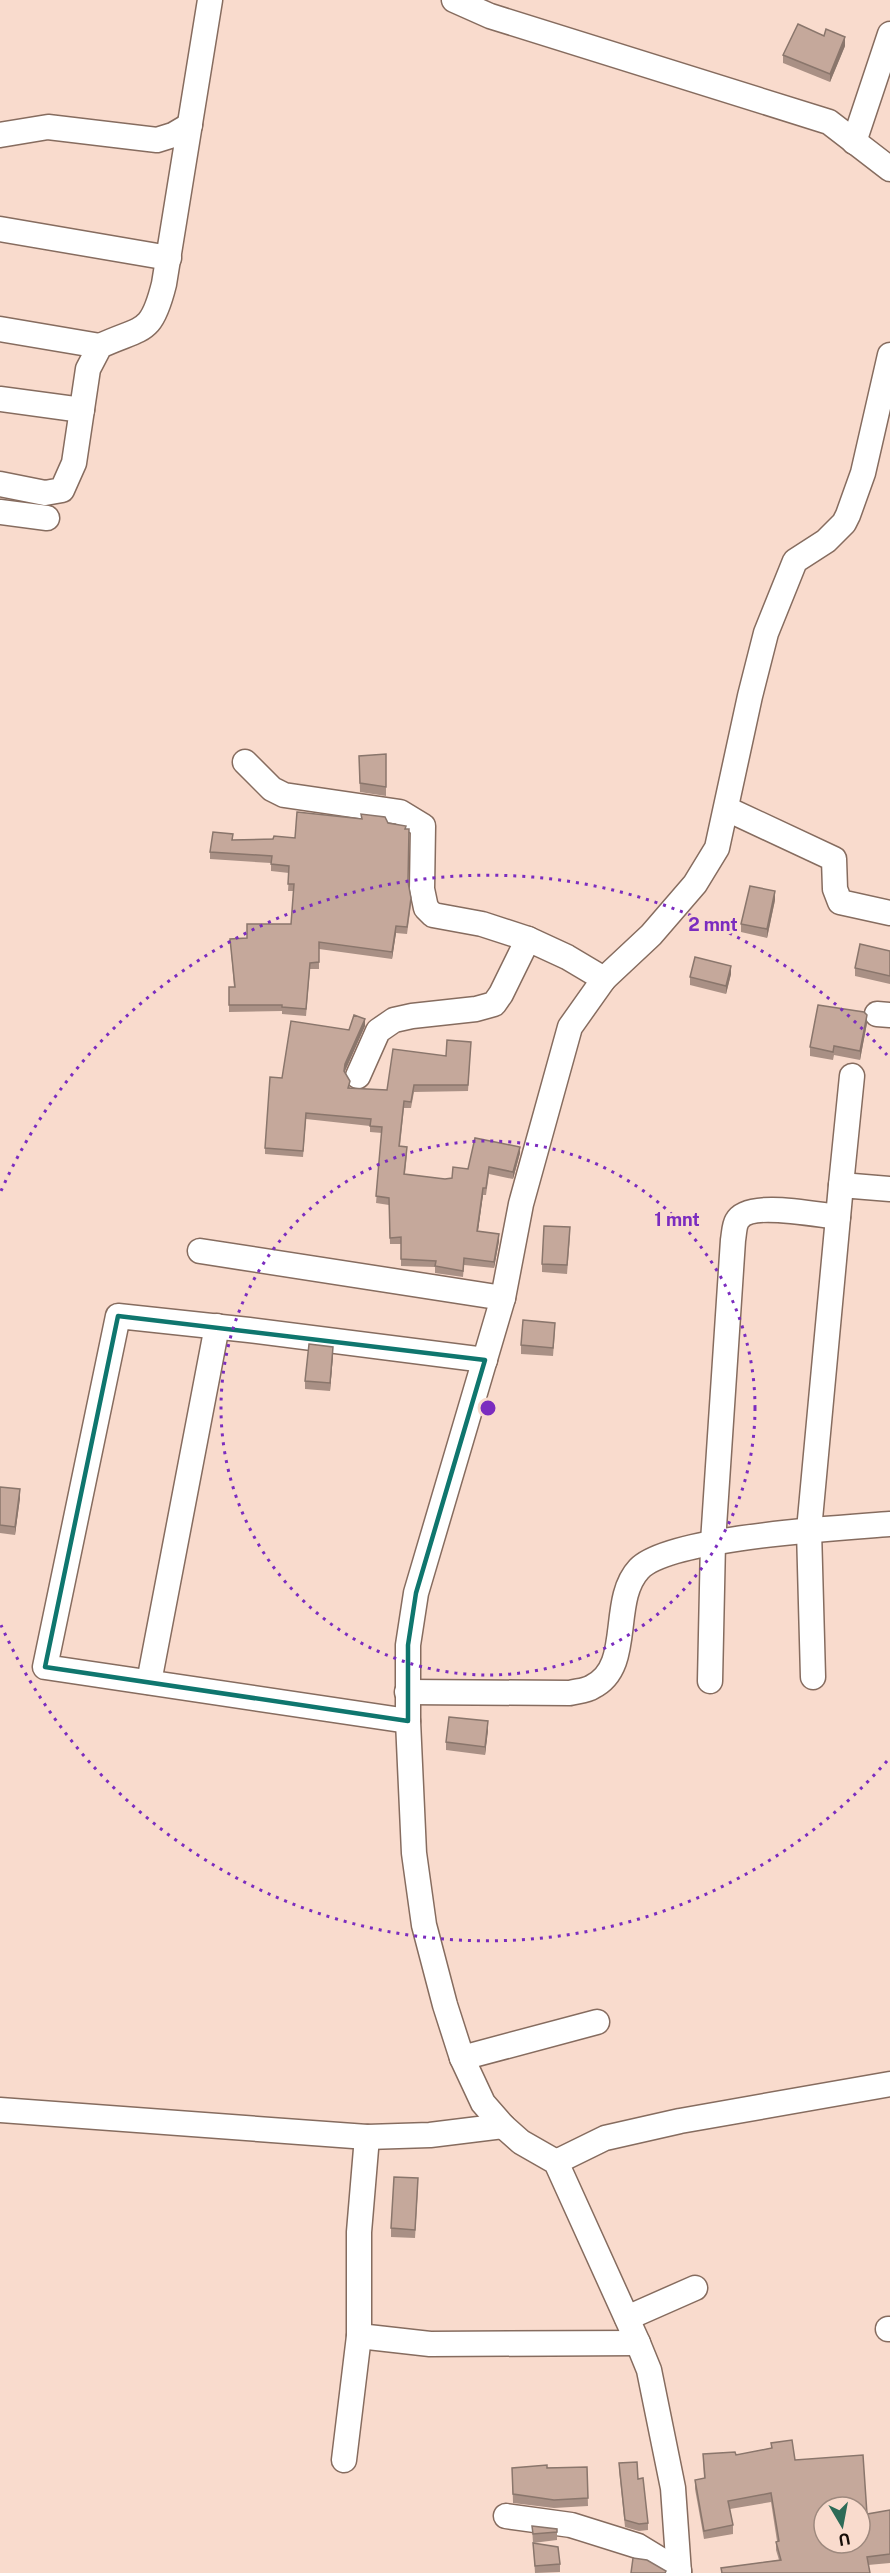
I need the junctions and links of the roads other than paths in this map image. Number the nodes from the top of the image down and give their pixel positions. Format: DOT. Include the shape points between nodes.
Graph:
graph roads {
  1 [pos="210,0"];
  2 [pos="454,0"];
  3 [pos="890,34"];
  4 [pos="190,125"];
  5 [pos="0,135"];
  6 [pos="854,142"];
  7 [pos="890,169"];
  8 [pos="0,229"];
  9 [pos="169,258"];
  10 [pos="0,329"];
  11 [pos="100,346"];
  12 [pos="890,356"];
  13 [pos="0,399"];
  14 [pos="82,410"];
  15 [pos="0,484"];
  16 [pos="0,512"];
  17 [pos="47,518"];
  18 [pos="246,762"];
  19 [pos="727,809"];
  20 [pos="890,913"];
  21 [pos="528,939"];
  22 [pos="604,979"];
  23 [pos="358,1076"];
  24 [pos="852,1076"];
  25 [pos="841,1185"];
  26 [pos="890,1189"];
  27 [pos="838,1217"];
  28 [pos="200,1251"];
  29 [pos="503,1298"];
  30 [pos="217,1326"];
  31 [pos="485,1360"];
  32 [pos="890,1524"];
  33 [pos="809,1530"];
  34 [pos="713,1542"];
  35 [pos="813,1677"];
  36 [pos="149,1682"];
  37 [pos="710,1682"];
  38 [pos="407,1692"];
  39 [pos="408,1721"];
  40 [pos="597,2022"];
  41 [pos="462,2058"];
  42 [pos="890,2084"];
  43 [pos="0,2110"];
  44 [pos="503,2126"];
  45 [pos="367,2137"];
  46 [pos="556,2162"];
  47 [pos="695,2288"];
  48 [pos="627,2318"];
  49 [pos="359,2336"];
  50 [pos="638,2343"];
  51 [pos="344,2460"];
  52 [pos="506,2516"];
  53 [pos="679,2572"];
  1 -- 4 [label="street"];
  2 -- 6 [label="street" via="490,16 828,122"];
  3 -- 6 [label="street"];
  4 -- 5 [label="street" via="156,140 48,127"];
  4 -- 9 [label="street"];
  6 -- 7 [label="street"];
  8 -- 9 [label="street"];
  9 -- 11 [label="street" via="159,305 151,322 139,332"];
  10 -- 11 [label="street"];
  11 -- 14 [label="street" via="88,369"];
  12 -- 19 [label="street" via="863,474 848,515 826,541 795,561 766,633"];
  13 -- 14 [label="street"];
  14 -- 15 [label="street" via="73,470 62,490 45,493"];
  16 -- 17 [label="street"];
  18 -- 21 [label="street" via="272,789 284,795 400,812 423,826 422,896 426,908 433,915 482,924"];
  19 -- 20 [label="street" via="834,859 835,889 840,902"];
  19 -- 22 [label="street" via="717,848 695,884 651,935"];
  21 -- 22 [label="street"];
  21 -- 23 [label="street" via="494,1004 394,1020 378,1031"];
  22 -- 29 [label="street" via="570,1027 563,1046 521,1204"];
  24 -- 25 [label="street"];
  25 -- 26 [label="street"];
  25 -- 27 [label="street"];
  27 -- 33 [label="street"];
  27 -- 34 [label="street" via="761,1209 746,1212 737,1221"];
  28 -- 29 [label="street"];
  29 -- 31 [label="street"];
  30 -- 31 [label="street"];
  30 -- 36 [label="street"];
  30 -- 36 [label="street" via="118,1316 45,1667"];
  31 -- 38 [label="street" via="416,1593 408,1645"];
  32 -- 33 [label="street"];
  33 -- 34 [label="street"];
  33 -- 35 [label="street"];
  34 -- 37 [label="street"];
  34 -- 38 [label="street" via="661,1557 639,1568 627,1591 616,1660 610,1675 592,1688 570,1693"];
  36 -- 39 [label="street"];
  38 -- 39 [label="street"];
  39 -- 41 [label="street" via="414,1853 424,1925"];
  40 -- 41 [label="street"];
  41 -- 44 [label="street" via="483,2103"];
  42 -- 46 [label="street" via="605,2138"];
  43 -- 45 [label="street"];
  44 -- 45 [label="street" via="430,2135"];
  44 -- 46 [label="street" via="521,2142"];
  45 -- 49 [label="street" via="359,2232"];
  46 -- 48 [label="street"];
  47 -- 48 [label="street"];
  48 -- 50 [label="street"];
  49 -- 50 [label="street" via="430,2344"];
  49 -- 51 [label="street"];
  50 -- 53 [label="street" via="651,2381 674,2488"];
  52 -- 53 [label="street" via="571,2525 638,2546"];
}
